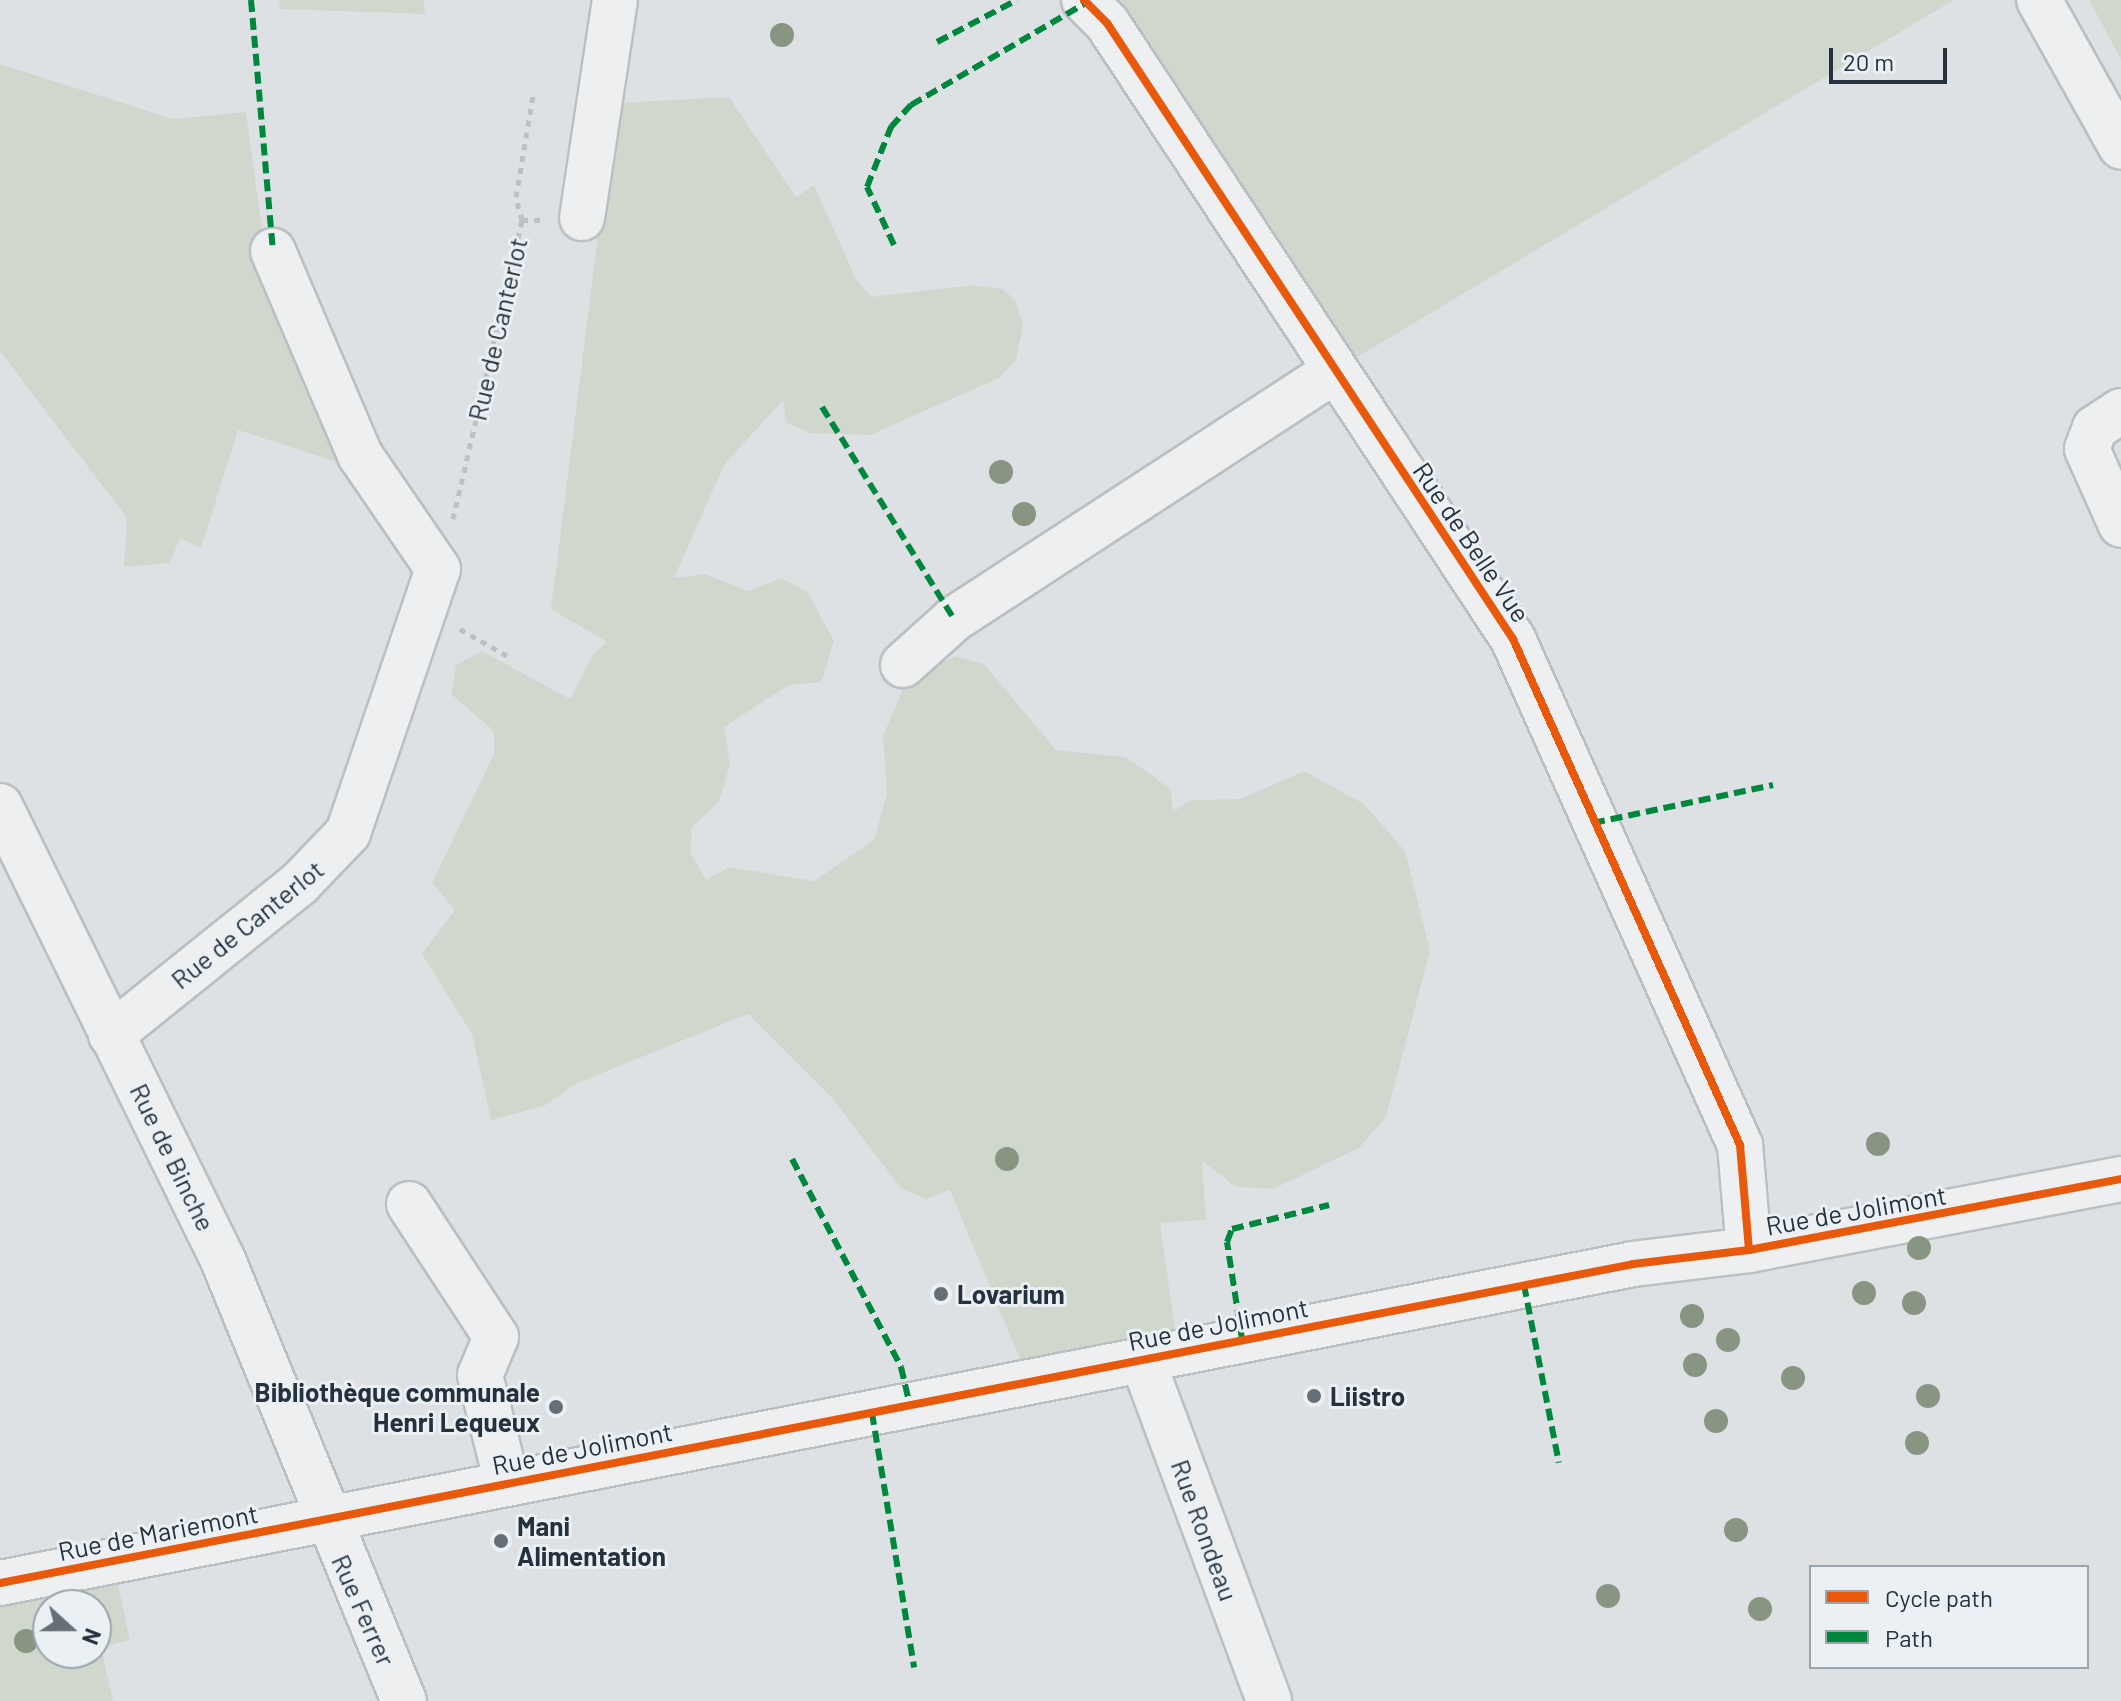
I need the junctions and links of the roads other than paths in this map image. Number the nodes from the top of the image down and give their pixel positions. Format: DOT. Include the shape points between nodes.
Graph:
graph roads {
  1 [pos="615,0"];
  2 [pos="1084,0"];
  3 [pos="2039,0"];
  4 [pos="2121,147"];
  5 [pos="582,218"];
  6 [pos="273,251"];
  7 [pos="1334,371"];
  8 [pos="2121,411"];
  9 [pos="2121,525"];
  10 [pos="903,665"];
  11 [pos="0,806"];
  12 [pos="111,1035"];
  13 [pos="2121,1179"];
  14 [pos="409,1204"];
  15 [pos="1749,1250"];
  16 [pos="1142,1359"];
  17 [pos="507,1483"];
  18 [pos="324,1519"];
  19 [pos="0,1583"];
  20 [pos="404,1701"];
  21 [pos="1269,1701"];
  1 -- 5 [label="street"];
  2 -- 7 [label="street, Rue de Belle Vue" via="1107,23"];
  3 -- 4 [label="street"];
  6 -- 12 [label="street, Rue de Canterlot" via="360,455 438,569 360,809 336,849"];
  7 -- 10 [label="street" via="954,619"];
  7 -- 15 [label="street, Rue de Belle Vue" via="1513,639 1740,1145"];
  8 -- 9 [label="street" via="2095,428 2087,449"];
  11 -- 12 [label="street, Rue de Binche"];
  12 -- 18 [label="street, Rue de Binche" via="223,1260"];
  13 -- 15 [label="street, Rue de Jolimont"];
  14 -- 17 [label="street" via="496,1337 480,1375"];
  15 -- 16 [label="street, Rue de Jolimont" via="1633,1264"];
  16 -- 17 [label="street, Rue de Jolimont"];
  16 -- 21 [label="street, Rue Rondeau"];
  17 -- 18 [label="street, Rue de Jolimont"];
  18 -- 19 [label="street, Rue de Mariemont"];
  18 -- 20 [label="street, Rue Ferrer"];
}
